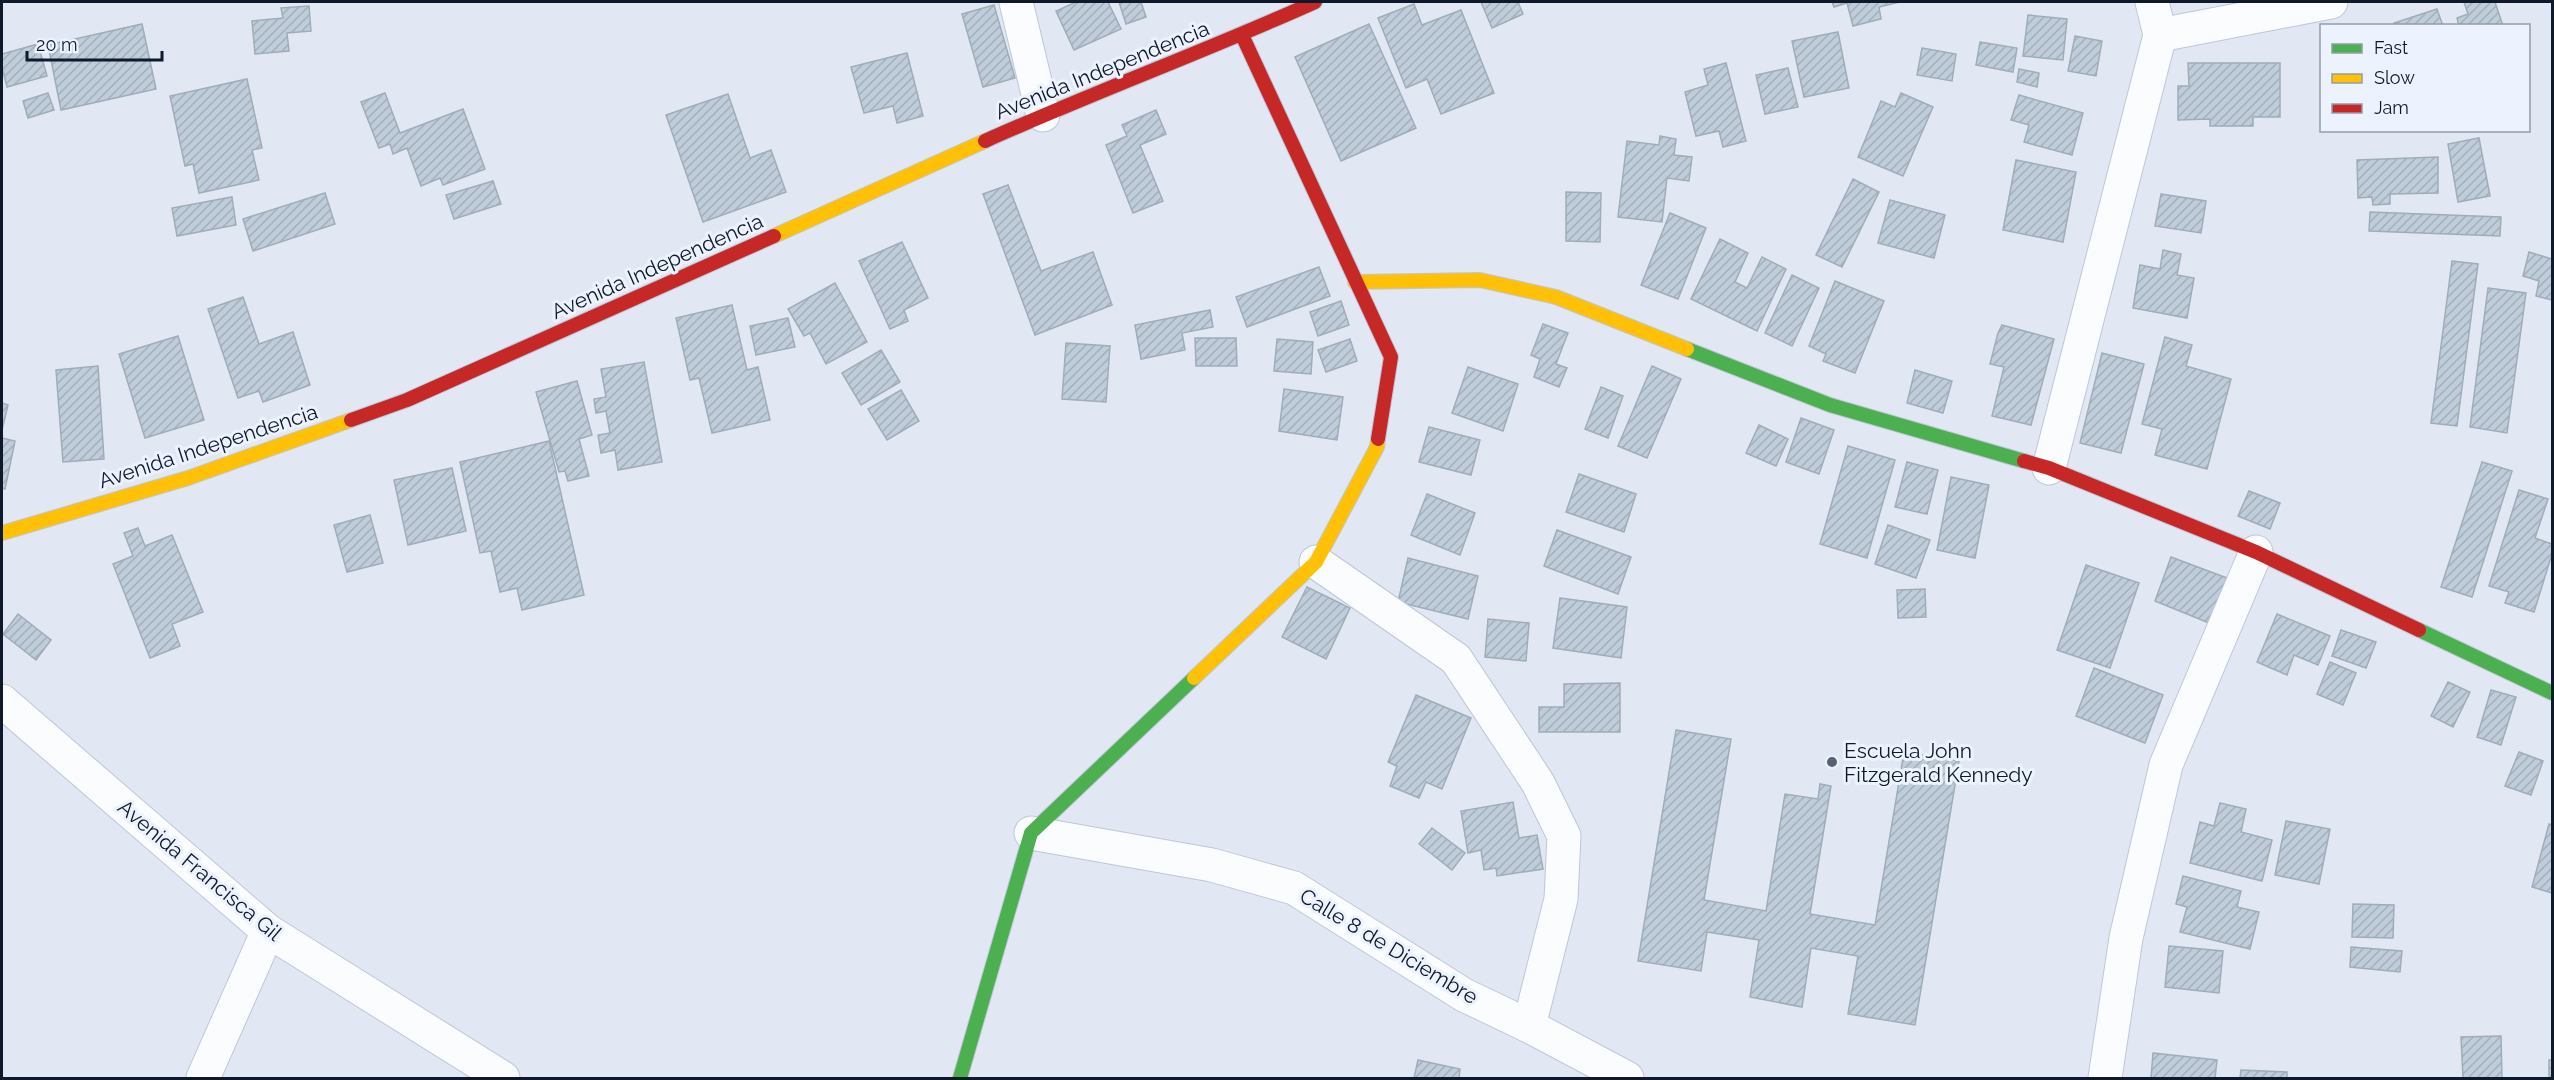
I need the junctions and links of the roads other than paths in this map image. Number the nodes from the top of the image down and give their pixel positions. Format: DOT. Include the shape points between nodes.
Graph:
graph roads {
  1 [pos="1016,2"];
  2 [pos="1315,2"];
  3 [pos="2152,2"];
  4 [pos="2331,2"];
  5 [pos="1242,35"];
  6 [pos="2160,35"];
  7 [pos="1043,115"];
  8 [pos="1355,282"];
  9 [pos="2049,468"];
  10 [pos="2,533"];
  11 [pos="2256,552"];
  12 [pos="1316,562"];
  13 [pos="2553,693"];
  14 [pos="2,701"];
  15 [pos="1031,833"];
  16 [pos="268,931"];
  17 [pos="1529,1026"];
  18 [pos="203,1078"];
  19 [pos="503,1078"];
  20 [pos="960,1078"];
  21 [pos="1627,1078"];
  22 [pos="2105,1078"];
  1 -- 7 [label="street"];
  2 -- 5 [label="street, Avenida Independencia"];
  3 -- 6 [label="street"];
  4 -- 6 [label="street"];
  5 -- 7 [label="street, Avenida Independencia"];
  5 -- 8 [label="street"];
  6 -- 9 [label="street"];
  7 -- 10 [label="street, Avenida Independencia" via="407,400 188,478"];
  8 -- 9 [label="street" via="1480,280 1557,297 1830,405"];
  8 -- 12 [label="street" via="1391,357 1377,447"];
  9 -- 11 [label="street"];
  11 -- 13 [label="street"];
  11 -- 22 [label="street" via="2166,765 2126,938"];
  12 -- 15 [label="street"];
  12 -- 17 [label="street" via="1456,659 1538,783 1564,836 1562,899"];
  14 -- 16 [label="street, Avenida Francisca Gil"];
  15 -- 17 [label="street, Calle 8 de Diciembre" via="1212,865 1294,888 1464,995"];
  15 -- 20 [label="street"];
  16 -- 18 [label="street"];
  16 -- 19 [label="street, Avenida Francisca Gil"];
  17 -- 21 [label="street, Calle 8 de Diciembre"];
}
